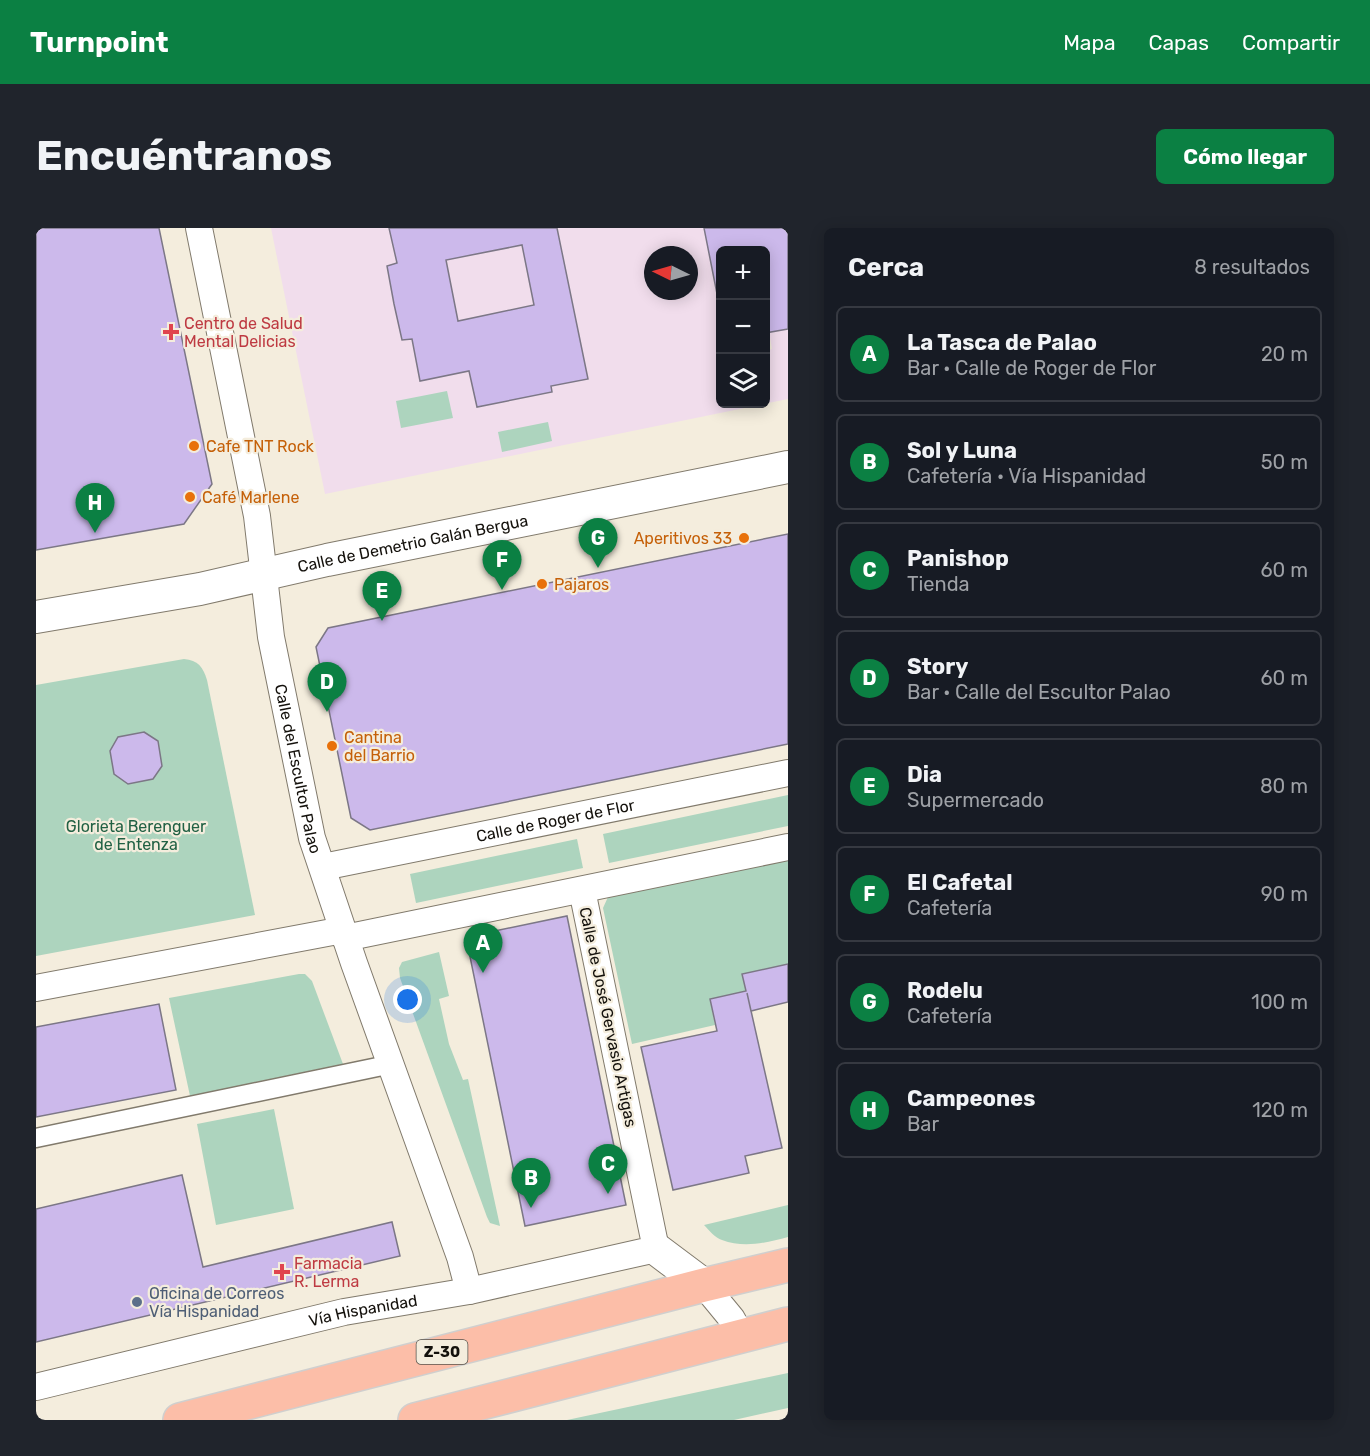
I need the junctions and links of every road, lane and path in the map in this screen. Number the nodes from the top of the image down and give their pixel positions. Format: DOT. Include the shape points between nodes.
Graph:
graph roads {
  1 [pos="199,228"];
  2 [pos="788,467"];
  3 [pos="264,574"];
  4 [pos="36,617"];
  5 [pos="788,773"];
  6 [pos="788,847"];
  7 [pos="323,867"];
  8 [pos="582,890"];
  9 [pos="344,934"];
  10 [pos="36,988"];
  11 [pos="392,1064"];
  12 [pos="36,1138"];
  13 [pos="656,1249"];
  14 [pos="788,1265"];
  15 [pos="704,1285"];
  16 [pos="469,1291"];
  17 [pos="788,1324"];
  18 [pos="741,1335"];
  19 [pos="36,1387"];
  20 [pos="180,1420"];
  21 [pos="415,1420"];
  1 -- 3 [label="street, Calle del Escultor Palao" via="257,516"];
  2 -- 3 [label="street, Calle de Demetrio Galán Bergua"];
  3 -- 4 [label="street, Calle de Demetrio Galán Bergua"];
  3 -- 7 [label="street, Calle del Escultor Palao" via="271,637 312,838"];
  5 -- 7 [label="street, Calle de Roger de Flor"];
  6 -- 8 [label="street"];
  7 -- 9 [label="street, Calle del Escultor Palao"];
  8 -- 9 [label="street"];
  8 -- 13 [label="street, Calle de José Gervasio Artigas"];
  9 -- 10 [label="street"];
  9 -- 11 [label="street, Calle del Escultor Palao"];
  11 -- 12 [label="street"];
  11 -- 16 [label="street, Calle del Escultor Palao"];
  13 -- 15 [label="street"];
  13 -- 16 [label="street, Vía Hispanidad"];
  14 -- 15 [label="highway, Z-30"];
  15 -- 18 [label="street"];
  15 -- 20 [label="highway, Z-30"];
  16 -- 19 [label="street, Vía Hispanidad" via="344,1312"];
  17 -- 18 [label="highway"];
  18 -- 21 [label="highway"];
}
